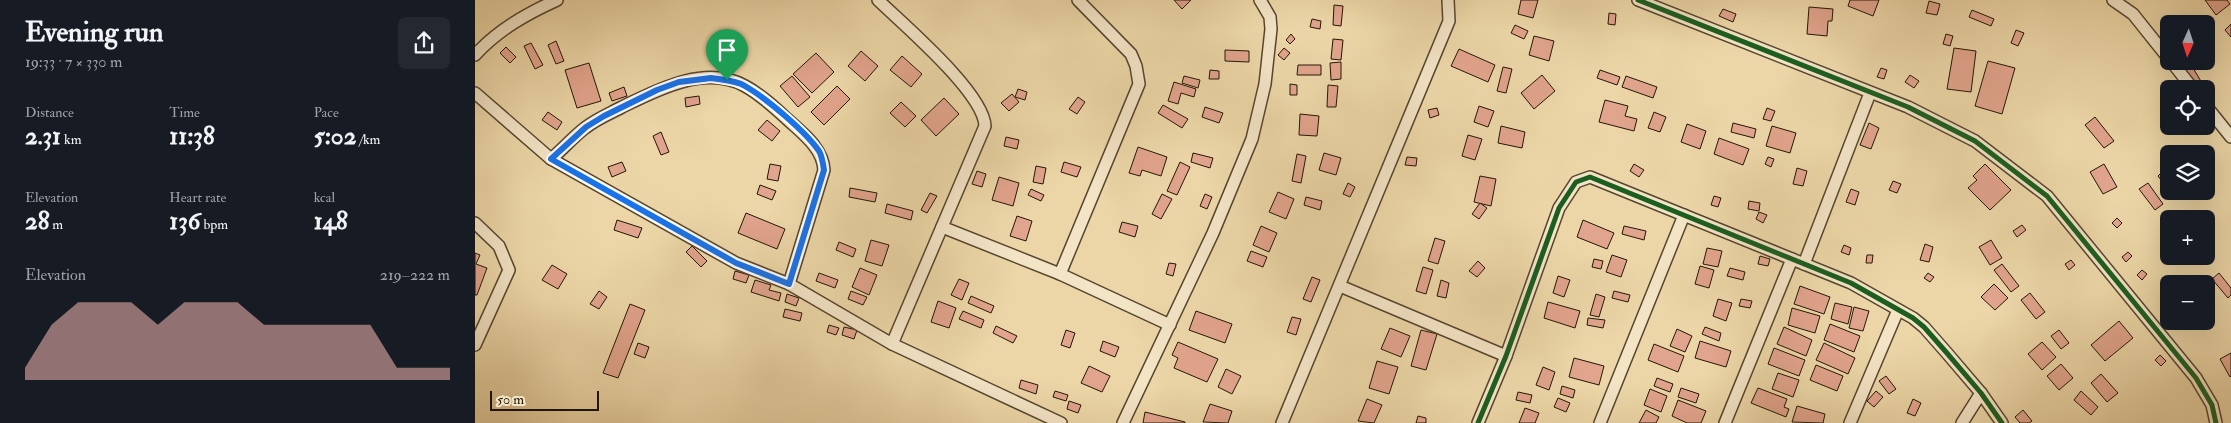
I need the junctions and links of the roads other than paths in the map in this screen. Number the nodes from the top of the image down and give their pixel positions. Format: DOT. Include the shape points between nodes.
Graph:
graph roads {
  1 [pos="557,0"];
  2 [pos="879,0"];
  3 [pos="1078,0"];
  4 [pos="1259,0"];
  5 [pos="1448,0"];
  6 [pos="1639,0"];
  7 [pos="2113,0"];
  8 [pos="1663,4"];
  9 [pos="2160,48"];
  10 [pos="475,55"];
  11 [pos="2178,70"];
  12 [pos="2186,80"];
  13 [pos="475,93"];
  14 [pos="1869,93"];
  15 [pos="2215,117"];
  16 [pos="2231,137"];
  17 [pos="551,159"];
  18 [pos="1684,215"];
  19 [pos="475,223"];
  20 [pos="942,227"];
  21 [pos="1793,259"];
  22 [pos="1804,264"];
  23 [pos="1060,274"];
  24 [pos="789,284"];
  25 [pos="1340,286"];
  26 [pos="1898,310"];
  27 [pos="1170,325"];
  28 [pos="892,344"];
  29 [pos="475,345"];
  30 [pos="1506,356"];
  31 [pos="1981,393"];
  32 [pos="1061,423"];
  33 [pos="1123,423"];
  34 [pos="1282,423"];
  35 [pos="1478,423"];
  36 [pos="1600,423"];
  37 [pos="1725,423"];
  38 [pos="1850,423"];
  39 [pos="1962,423"];
  40 [pos="2002,423"];
  41 [pos="2216,423"];
  1 -- 10 [label="street" via="497,33"];
  2 -- 20 [label="street" via="968,89 985,122 984,132"];
  3 -- 23 [label="street" via="1131,54 1139,84"];
  4 -- 27 [label="street" via="1270,17 1271,29 1265,84 1252,139"];
  5 -- 25 [label="street" via="1449,21"];
  6 -- 8 [label="street"];
  7 -- 9 [label="street" via="2133,14"];
  8 -- 14 [label="street"];
  11 -- 12 [label="street"];
  13 -- 17 [label="street"];
  14 -- 22 [label="street"];
  14 -- 41 [label="street" via="1975,141 2047,196 2196,378 2212,405"];
  15 -- 16 [label="street"];
  17 -- 24 [label="street" via="736,263"];
  17 -- 24 [label="street" via="586,127 679,82 711,78 744,86 799,130 819,151 823,161 824,170"];
  18 -- 21 [label="street"];
  18 -- 30 [label="street" via="1595,178 1576,182 1559,208"];
  18 -- 36 [label="street"];
  19 -- 29 [label="street" via="499,246 509,270"];
  20 -- 23 [label="street"];
  20 -- 28 [label="street"];
  21 -- 22 [label="street"];
  21 -- 37 [label="street"];
  22 -- 26 [label="street" via="1851,283"];
  23 -- 27 [label="street"];
  24 -- 28 [label="street"];
  25 -- 30 [label="street"];
  25 -- 34 [label="street"];
  26 -- 31 [label="street" via="1924,327"];
  26 -- 38 [label="street"];
  27 -- 33 [label="street"];
  28 -- 32 [label="street"];
  30 -- 35 [label="street"];
  31 -- 39 [label="street"];
  31 -- 40 [label="street"];
}
